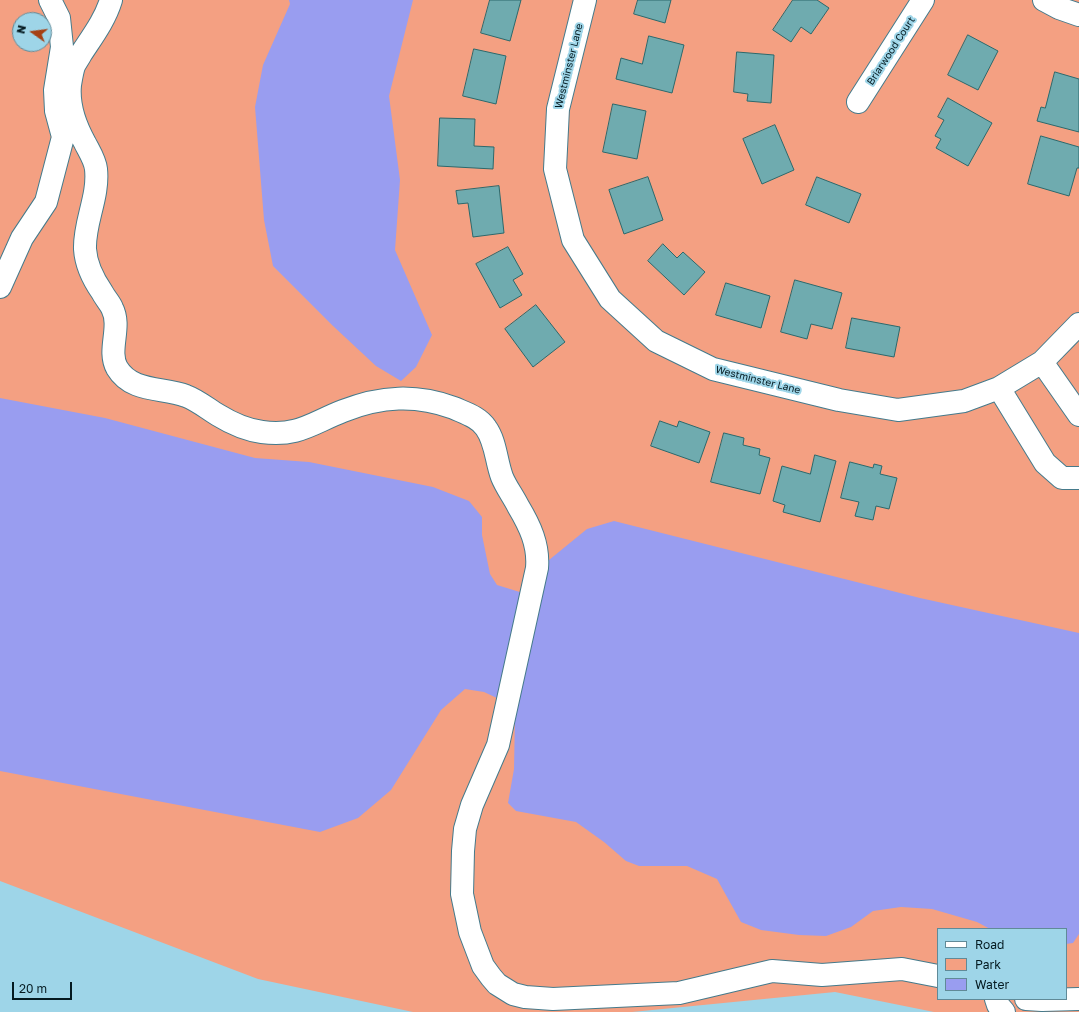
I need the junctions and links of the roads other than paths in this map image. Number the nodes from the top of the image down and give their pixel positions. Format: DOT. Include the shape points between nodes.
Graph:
graph roads {
  1 [pos="50,0"];
  2 [pos="111,0"];
  3 [pos="585,0"];
  4 [pos="923,0"];
  5 [pos="1044,0"];
  6 [pos="1079,16"];
  7 [pos="858,102"];
  8 [pos="0,287"];
  9 [pos="1079,324"];
  10 [pos="1042,362"];
  11 [pos="999,388"];
  12 [pos="1079,414"];
  13 [pos="1079,478"];
  14 [pos="937,976"];
  15 [pos="1067,999"];
  16 [pos="1079,999"];
  17 [pos="996,1000"];
  18 [pos="1004,1012"];
  1 -- 8 [label="street" via="59,18 62,47 54,90 63,137 46,202 22,238"];
  2 -- 14 [label="street" via="106,13 74,65 70,87 71,110 96,166 97,189 85,240 85,252 90,271 100,291 113,308 116,323 114,356 116,367 123,376 149,389 188,396 233,423 261,432 294,432 342,411 396,398 420,399 447,406 475,418 484,425 489,433 502,476 529,526 538,555 532,590 500,736 495,754 472,805 462,851 462,894 470,932 483,966 491,977 513,994 553,999 679,993 772,971 822,974 902,970"];
  3 -- 11 [label="street, Westminster Lane" via="558,109 555,169 572,240 610,299 656,341 713,369 839,400 898,410 964,401"];
  4 -- 7 [label="street, Briarwood Court"];
  5 -- 6 [label="street"];
  9 -- 10 [label="street, Westminster Lane"];
  10 -- 11 [label="street, Westminster Lane"];
  10 -- 12 [label="street"];
  11 -- 13 [label="street" via="1045,463 1062,478"];
  15 -- 16 [label="street"];
  17 -- 18 [label="street"];
}
